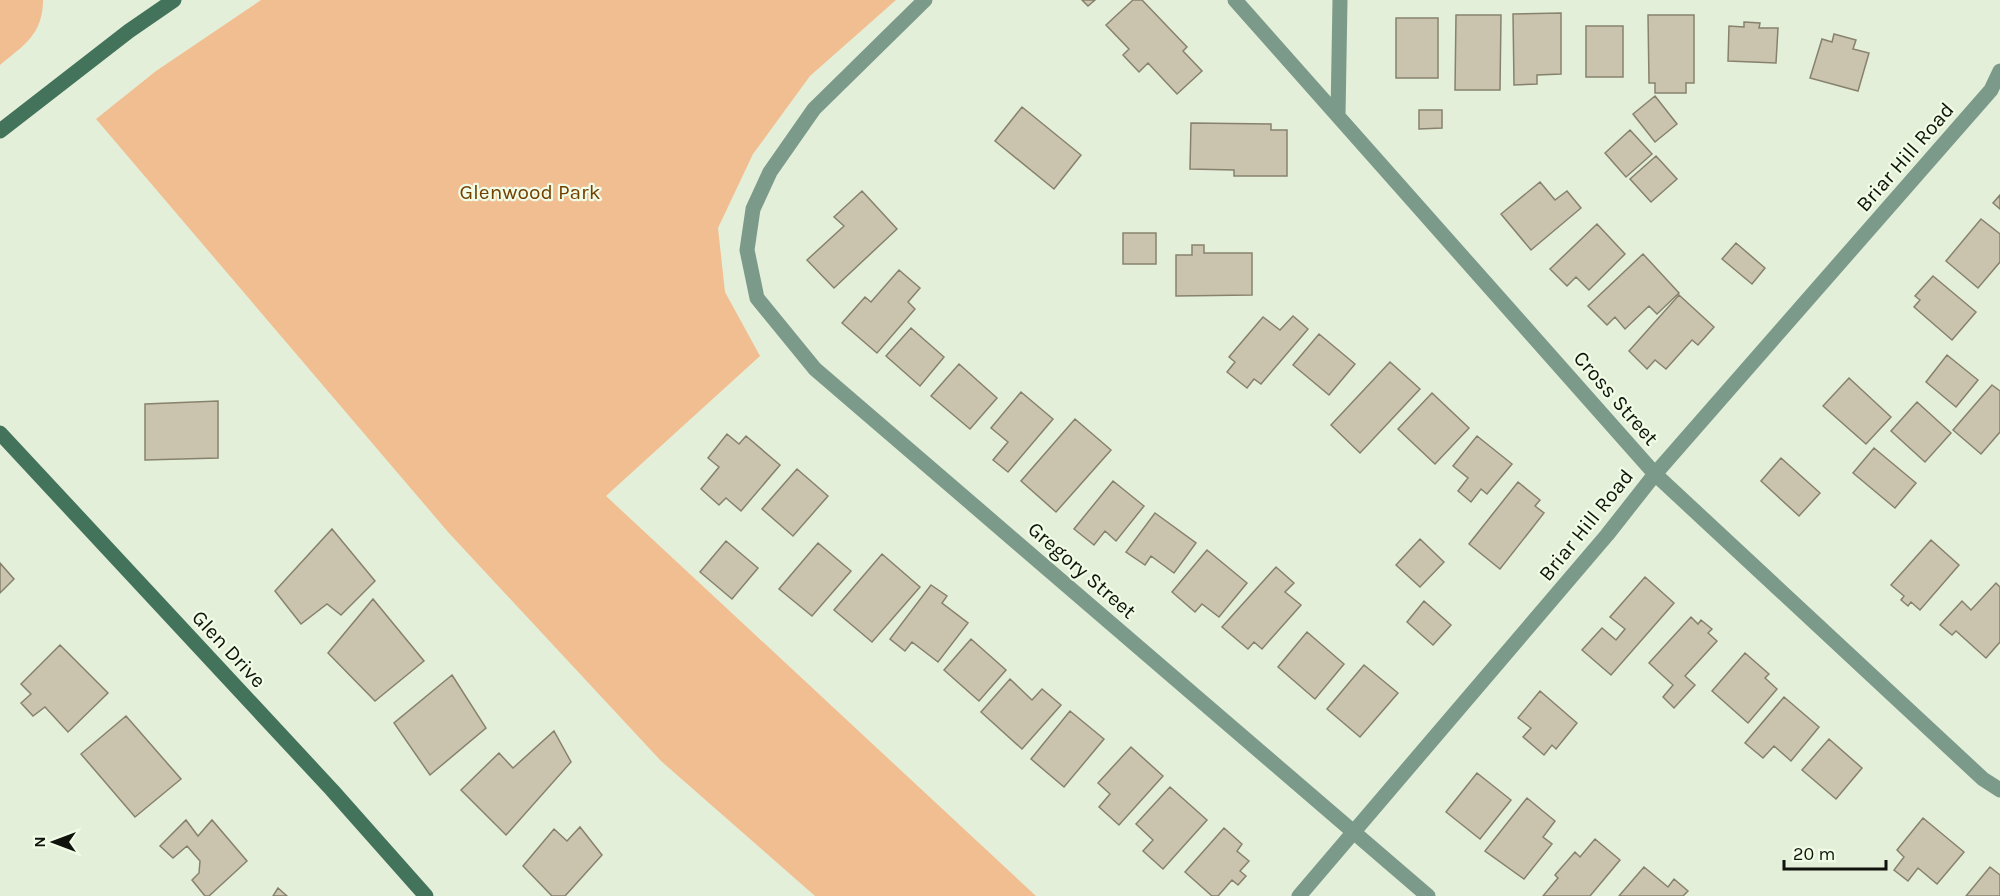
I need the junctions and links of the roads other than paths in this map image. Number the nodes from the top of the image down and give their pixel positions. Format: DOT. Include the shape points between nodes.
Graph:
graph roads {
  1 [pos="174,0"];
  2 [pos="925,0"];
  3 [pos="1235,0"];
  4 [pos="1340,0"];
  5 [pos="2000,71"];
  6 [pos="1338,115"];
  7 [pos="0,131"];
  8 [pos="0,433"];
  9 [pos="1655,474"];
  10 [pos="2000,790"];
  11 [pos="1354,831"];
  12 [pos="426,896"];
  13 [pos="1299,896"];
  14 [pos="1428,896"];
  1 -- 7 [label="street"];
  2 -- 11 [label="street, Gregory Street" via="814,109 770,172 753,209 747,250 757,298 815,369"];
  3 -- 6 [label="street, Cross Street"];
  4 -- 6 [label="street"];
  5 -- 9 [label="street, Briar Hill Road" via="1991,90"];
  6 -- 9 [label="street, Cross Street"];
  8 -- 12 [label="street, Glen Drive"];
  9 -- 10 [label="street, Cross Street" via="1983,779"];
  9 -- 11 [label="street, Briar Hill Road"];
  11 -- 13 [label="street, Briar Hill Road"];
  11 -- 14 [label="street, Gregory Street"];
}
